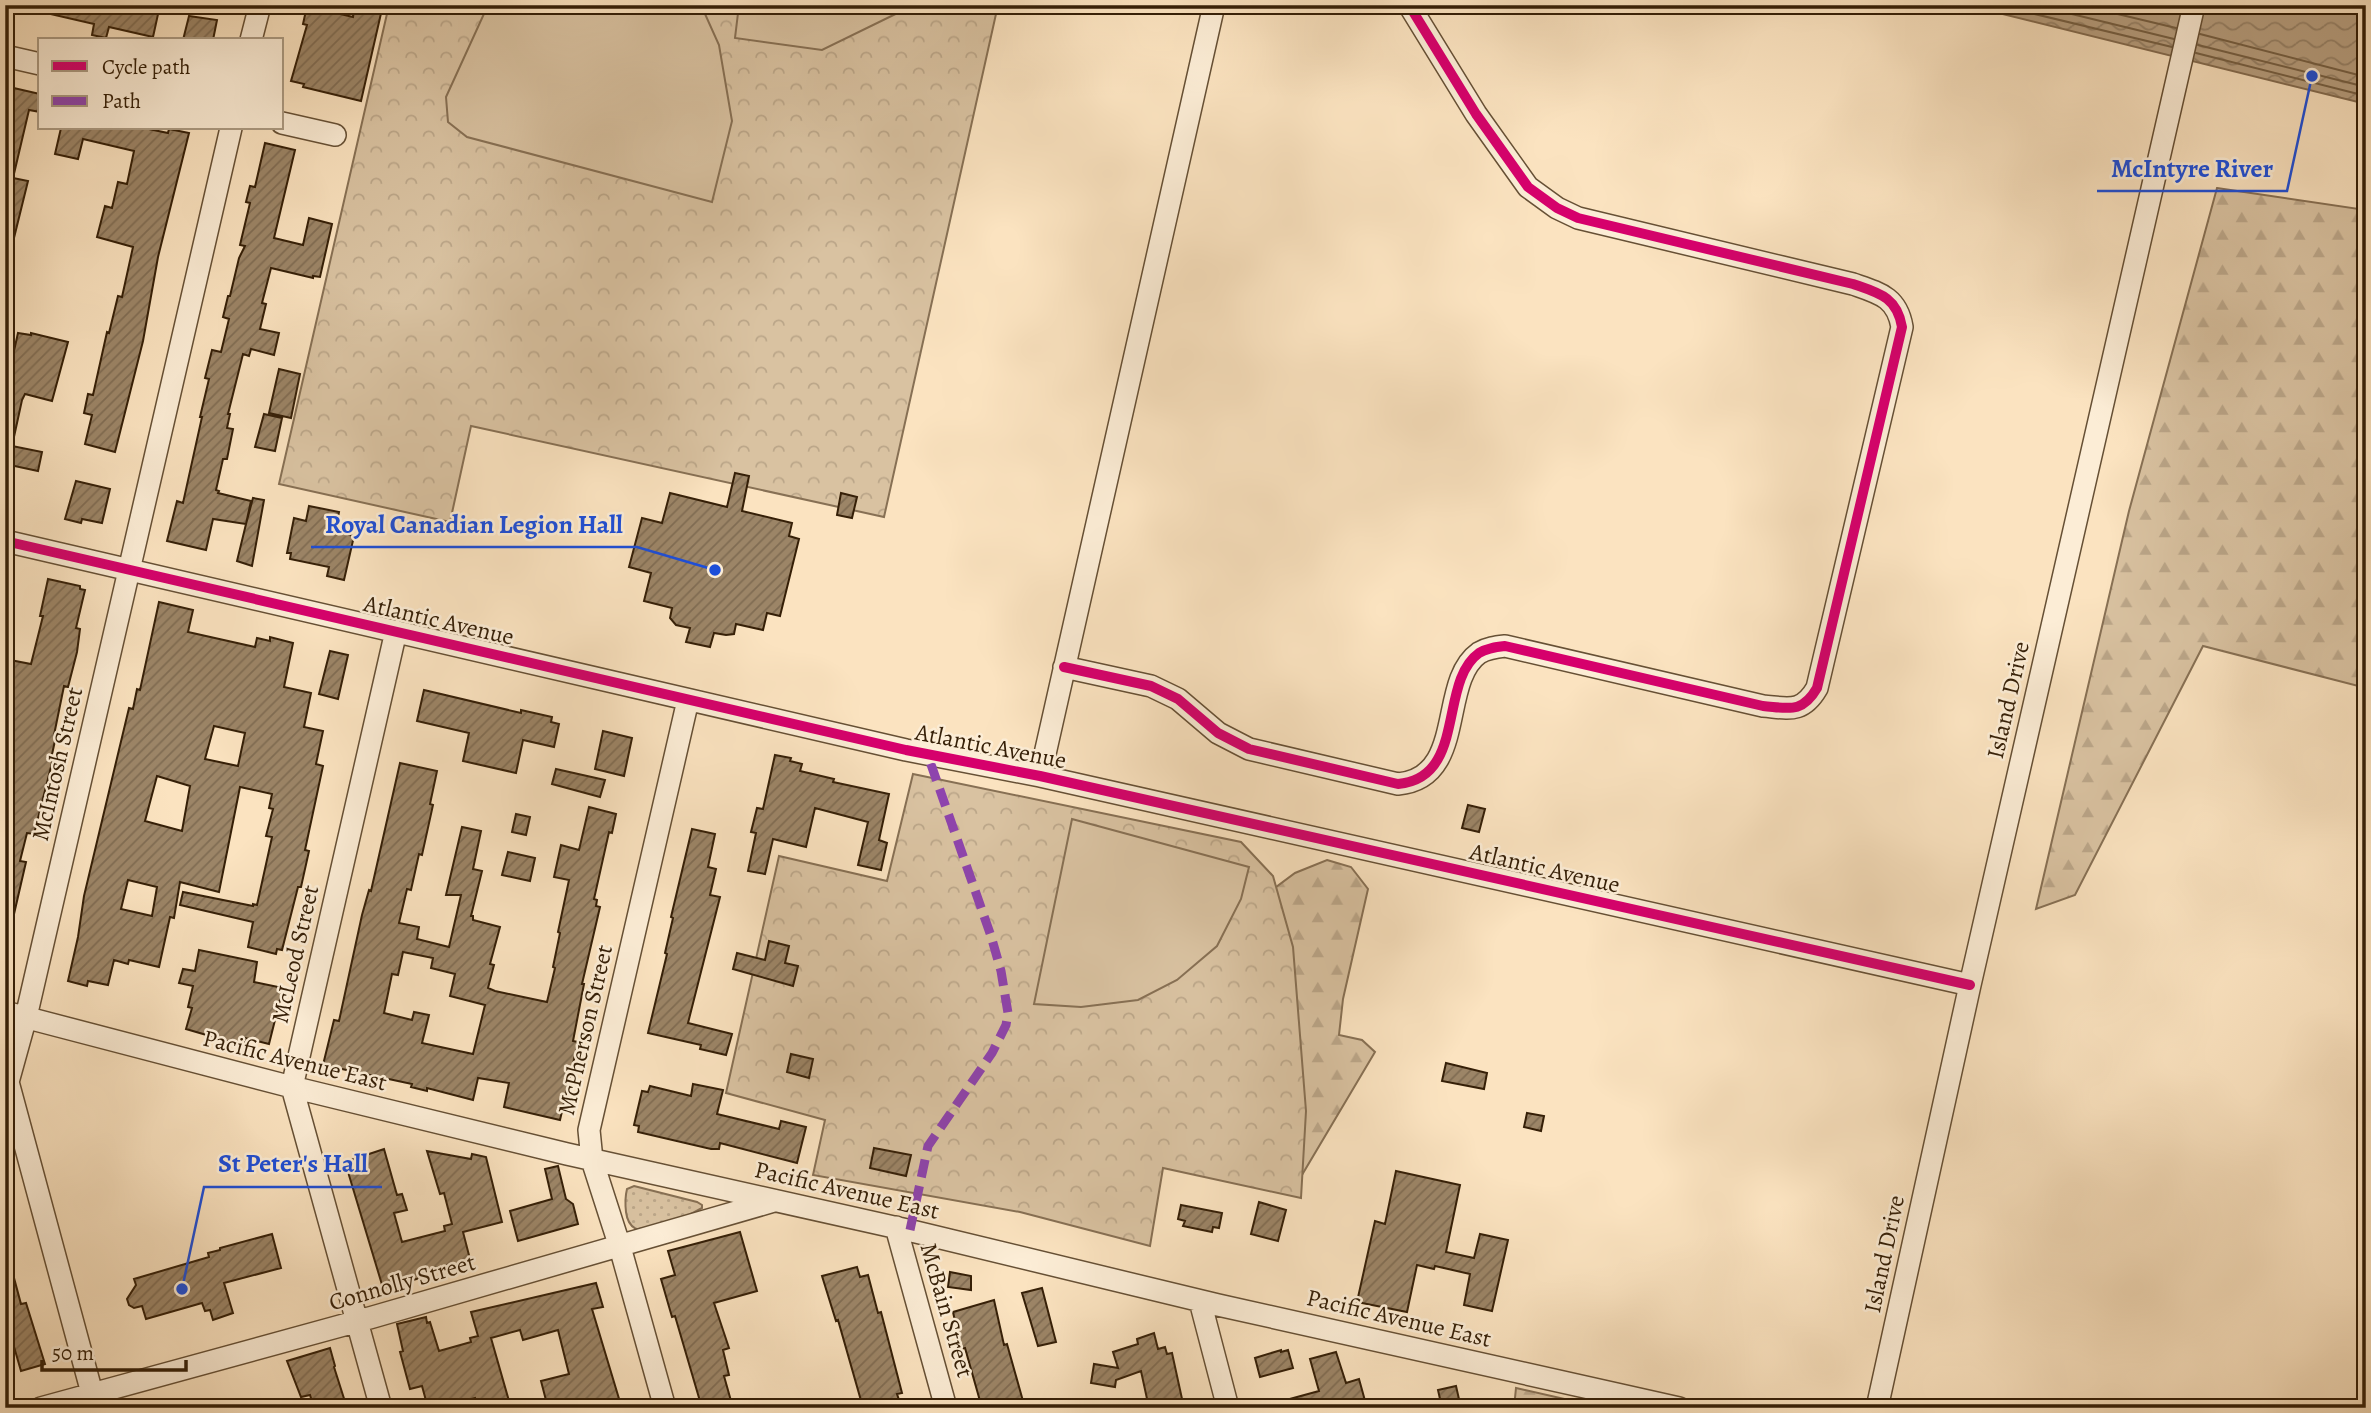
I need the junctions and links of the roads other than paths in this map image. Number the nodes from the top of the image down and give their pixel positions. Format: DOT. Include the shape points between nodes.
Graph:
graph roads {
  1 [pos="260,5"];
  2 [pos="1214,5"];
  3 [pos="1409,5"];
  4 [pos="2194,5"];
  5 [pos="252,38"];
  6 [pos="5,56"];
  7 [pos="38,64"];
  8 [pos="284,123"];
  9 [pos="231,130"];
  10 [pos="335,135"];
  11 [pos="5,541"];
  12 [pos="129,570"];
  13 [pos="396,631"];
  14 [pos="1064,667"];
  15 [pos="688,701"];
  16 [pos="1040,776"];
  17 [pos="1970,985"];
  18 [pos="14,1025"];
  19 [pos="292,1087"];
  20 [pos="592,1160"];
  21 [pos="775,1200"];
  22 [pos="896,1227"];
  23 [pos="621,1247"];
  24 [pos="1200,1301"];
  25 [pos="357,1322"];
  26 [pos="94,1401"];
  27 [pos="41,1408"];
  28 [pos="381,1408"];
  29 [pos="665,1408"];
  30 [pos="946,1408"];
  31 [pos="1228,1408"];
  32 [pos="1679,1408"];
  33 [pos="1877,1408"];
  1 -- 5 [label="street"];
  2 -- 14 [label="street"];
  3 -- 14 [label="street" via="1476,114 1528,187 1557,208 1578,218 1853,284 1894,304 1902,327 1817,688 1804,705 1790,709 1763,706 1505,646 1487,648 1469,663 1435,765 1413,783 1398,784 1249,749 1218,733 1178,699 1151,686"];
  4 -- 17 [label="street, Island Drive"];
  6 -- 7 [label="street"];
  8 -- 10 [label="street"];
  9 -- 12 [label="street, McIntosh Street"];
  11 -- 12 [label="street, Atlantic Avenue"];
  12 -- 13 [label="street, Atlantic Avenue"];
  12 -- 18 [label="street, McIntosh Street"];
  13 -- 15 [label="street, Atlantic Avenue"];
  13 -- 19 [label="street, McLeod Street"];
  14 -- 16 [label="street"];
  15 -- 16 [label="street, Atlantic Avenue"];
  15 -- 20 [label="street, McPherson Street" via="589,1130"];
  16 -- 17 [label="street, Atlantic Avenue"];
  17 -- 33 [label="street, Island Drive"];
  18 -- 19 [label="street, Pacific Avenue East"];
  18 -- 26 [label="street, McIntosh Street" via="8,1082"];
  19 -- 20 [label="street, Pacific Avenue East"];
  19 -- 25 [label="street, McLeod Street"];
  20 -- 21 [label="street, Pacific Avenue East"];
  20 -- 23 [label="street, McPherson Street"];
  21 -- 22 [label="street, Pacific Avenue East"];
  21 -- 23 [label="street, Connolly Street"];
  22 -- 24 [label="street, Pacific Avenue East"];
  22 -- 30 [label="street, McBain Street"];
  23 -- 25 [label="street, Connolly Street"];
  23 -- 29 [label="street, McPherson Street"];
  24 -- 31 [label="street"];
  24 -- 32 [label="street, Pacific Avenue East"];
  25 -- 26 [label="street, Connolly Street"];
  25 -- 28 [label="street, McLeod Street"];
  26 -- 27 [label="street, Connolly Street"];
}
